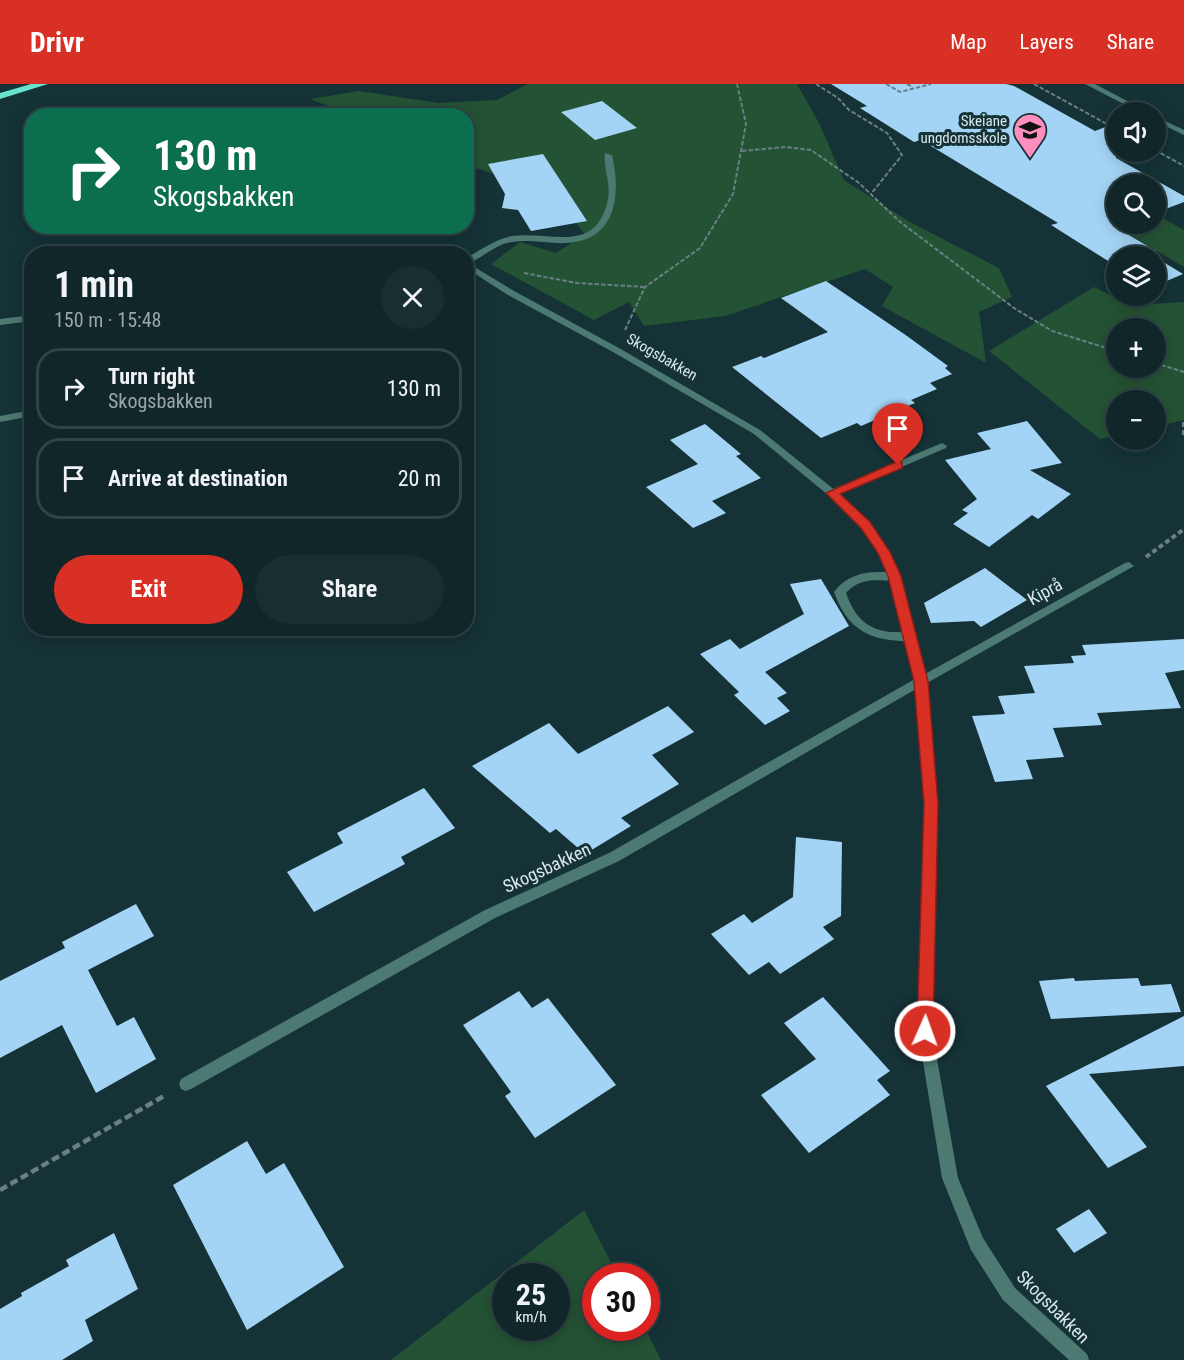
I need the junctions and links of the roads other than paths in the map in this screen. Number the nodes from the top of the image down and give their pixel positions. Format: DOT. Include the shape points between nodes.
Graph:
graph roads {
  1 [pos="43,84"];
  2 [pos="1089,84"];
  3 [pos="0,96"];
  4 [pos="1124,102"];
  5 [pos="1166,124"];
  6 [pos="1184,133"];
  7 [pos="608,155"];
  8 [pos="474,258"];
  9 [pos="474,268"];
  10 [pos="24,319"];
  11 [pos="0,322"];
  12 [pos="24,414"];
  13 [pos="0,419"];
  14 [pos="942,446"];
  15 [pos="832,493"];
  16 [pos="1129,566"];
  17 [pos="895,576"];
  18 [pos="910,637"];
  19 [pos="921,681"];
  20 [pos="186,1084"];
  21 [pos="1081,1360"];
  1 -- 3 [label="highway"];
  2 -- 4 [label="street"];
  5 -- 6 [label="street"];
  7 -- 8 [label="street" via="614,190 595,232 570,240 505,241"];
  9 -- 15 [label="street, Skogsbakken" via="757,432"];
  10 -- 11 [label="street"];
  12 -- 13 [label="street"];
  14 -- 15 [label="street"];
  15 -- 17 [label="street, Skogsbakken" via="865,525"];
  16 -- 19 [label="street, Kiprå"];
  17 -- 18 [label="street, Skogsbakken"];
  17 -- 18 [label="street" via="855,578 840,592 856,622 870,633"];
  18 -- 19 [label="street, Skogsbakken"];
  19 -- 20 [label="street, Skogsbakken" via="614,857 490,914"];
  19 -- 21 [label="street, Skogsbakken" via="931,804 925,1031 950,1178 977,1244 1009,1294"];
}
